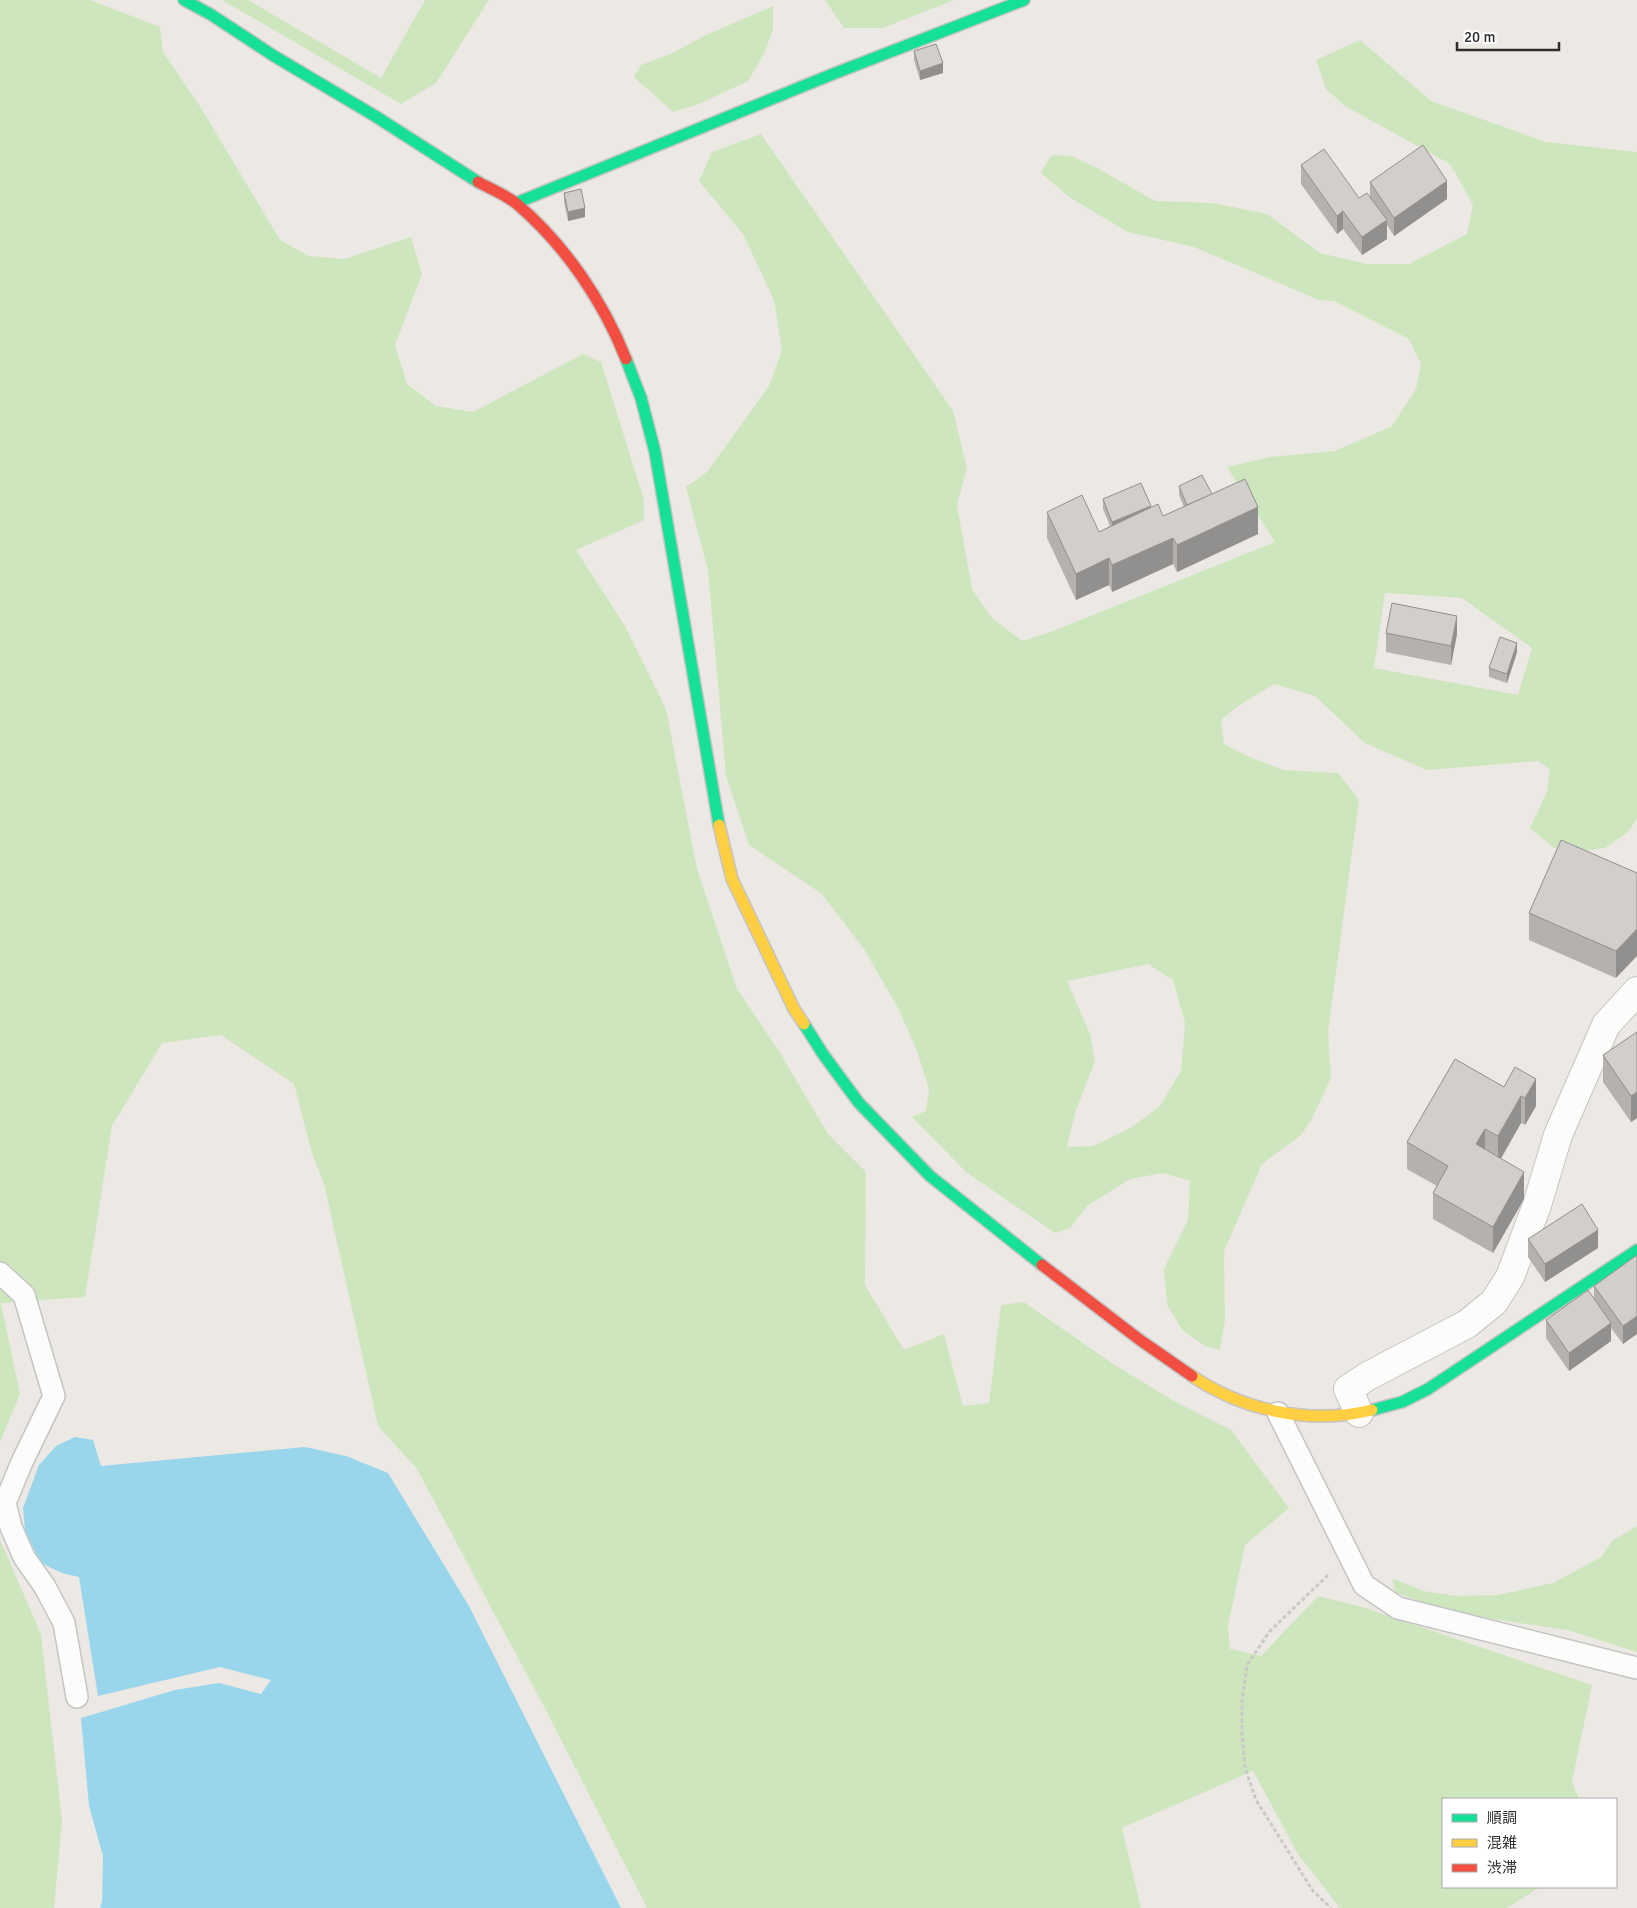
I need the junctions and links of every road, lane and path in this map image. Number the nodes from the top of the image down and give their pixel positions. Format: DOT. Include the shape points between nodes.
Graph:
graph roads {
  1 [pos="184,0"];
  2 [pos="1024,0"];
  3 [pos="516,203"];
  4 [pos="1637,990"];
  5 [pos="1637,1250"];
  6 [pos="0,1274"];
  7 [pos="1278,1413"];
  8 [pos="1359,1413"];
  9 [pos="1348,1556"];
  10 [pos="1637,1668"];
  11 [pos="77,1697"];
  12 [pos="1331,1908"];
  1 -- 3 [label="street"];
  2 -- 3 [label="street"];
  3 -- 7 [label="street" via="550,235 584,281 616,334 630,366 655,452 718,816 732,879 794,1009 858,1103 930,1176 1140,1340 1212,1390"];
  4 -- 8 [label="street" via="1606,1025 1578,1087 1558,1135 1538,1204 1510,1278 1494,1302 1467,1324 1348,1389"];
  5 -- 8 [label="street" via="1428,1389 1402,1402"];
  6 -- 11 [label="lane" via="24,1295 54,1396 6,1503 11,1527 24,1557 64,1623"];
  7 -- 8 [label="street" via="1328,1417"];
  7 -- 9 [label="lane"];
  9 -- 10 [label="lane" via="1364,1585 1398,1608"];
  9 -- 12 [label="path" via="1270,1631 1247,1665 1242,1700 1245,1768 1256,1800 1313,1891"];
}
